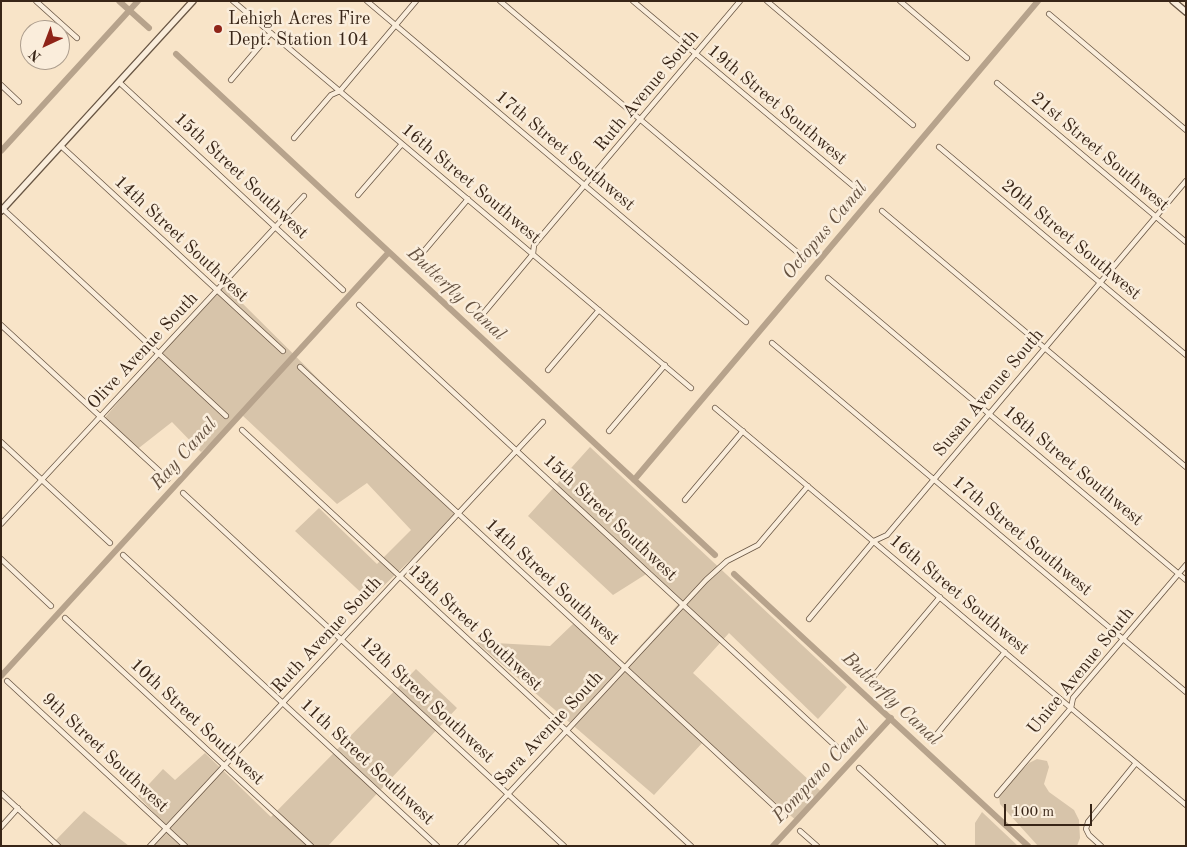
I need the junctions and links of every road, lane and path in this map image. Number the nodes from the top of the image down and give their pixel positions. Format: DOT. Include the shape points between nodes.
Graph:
graph roads {
  1 [pos="36,1"];
  2 [pos="193,1"];
  3 [pos="233,1"];
  4 [pos="367,1"];
  5 [pos="416,1"];
  6 [pos="500,1"];
  7 [pos="634,1"];
  8 [pos="740,1"];
  9 [pos="767,1"];
  10 [pos="900,1"];
  11 [pos="1177,2"];
  12 [pos="1186,12"];
  13 [pos="1049,14"];
  14 [pos="396,26"];
  15 [pos="271,33"];
  16 [pos="77,38"];
  17 [pos="696,54"];
  18 [pos="967,58"];
  19 [pos="231,80"];
  20 [pos="120,83"];
  21 [pos="997,83"];
  22 [pos="1,85"];
  23 [pos="340,91"];
  24 [pos="19,102"];
  25 [pos="640,120"];
  26 [pos="913,125"];
  27 [pos="1186,130"];
  28 [pos="294,138"];
  29 [pos="402,144"];
  30 [pos="61,146"];
  31 [pos="939,147"];
  32 [pos="1186,181"];
  33 [pos="585,186"];
  34 [pos="858,190"];
  35 [pos="304,196"];
  36 [pos="358,196"];
  37 [pos="468,199"];
  38 [pos="2,210"];
  39 [pos="882,211"];
  40 [pos="1156,217"];
  41 [pos="276,228"];
  42 [pos="1186,242"];
  43 [pos="533,254"];
  44 [pos="419,257"];
  45 [pos="803,257"];
  46 [pos="828,278"];
  47 [pos="1100,282"];
  48 [pos="343,290"];
  49 [pos="218,291"];
  50 [pos="359,305"];
  51 [pos="599,310"];
  52 [pos="482,315"];
  53 [pos="746,322"];
  54 [pos="1,324"];
  55 [pos="772,343"];
  56 [pos="1045,348"];
  57 [pos="283,352"];
  58 [pos="159,354"];
  59 [pos="1186,355"];
  60 [pos="665,365"];
  61 [pos="300,367"];
  62 [pos="548,370"];
  63 [pos="691,388"];
  64 [pos="715,408"];
  65 [pos="989,414"];
  66 [pos="101,416"];
  67 [pos="226,416"];
  68 [pos="543,422"];
  69 [pos="242,430"];
  70 [pos="609,431"];
  71 [pos="743,431"];
  72 [pos="1,442"];
  73 [pos="517,450"];
  74 [pos="1186,467"];
  75 [pos="168,479"];
  76 [pos="42,480"];
  77 [pos="933,480"];
  78 [pos="808,486"];
  79 [pos="183,493"];
  80 [pos="685,500"];
  81 [pos="458,513"];
  82 [pos="1,524"];
  83 [pos="874,541"];
  84 [pos="110,543"];
  85 [pos="123,555"];
  86 [pos="1,559"];
  87 [pos="1186,565"];
  88 [pos="1178,573"];
  89 [pos="400,577"];
  90 [pos="1186,580"];
  91 [pos="940,597"];
  92 [pos="683,605"];
  93 [pos="51,606"];
  94 [pos="65,618"];
  95 [pos="809,619"];
  96 [pos="1123,639"];
  97 [pos="341,640"];
  98 [pos="1005,652"];
  99 [pos="625,668"];
  100 [pos="872,678"];
  101 [pos="7,681"];
  102 [pos="1186,692"];
  103 [pos="283,703"];
  104 [pos="1071,708"];
  105 [pos="566,731"];
  106 [pos="937,734"];
  107 [pos="842,752"];
  108 [pos="1136,763"];
  109 [pos="225,766"];
  110 [pos="859,768"];
  111 [pos="1,793"];
  112 [pos="508,794"];
  113 [pos="998,795"];
  114 [pos="1186,805"];
  115 [pos="18,808"];
  116 [pos="785,816"];
  117 [pos="1,827"];
  118 [pos="166,829"];
  119 [pos="800,831"];
  120 [pos="58,846"];
  121 [pos="150,846"];
  122 [pos="184,846"];
  123 [pos="311,846"];
  124 [pos="437,846"];
  125 [pos="460,846"];
  126 [pos="564,846"];
  127 [pos="691,846"];
  128 [pos="817,846"];
  129 [pos="943,846"];
  130 [pos="1101,846"];
  1 -- 16 [label="street"];
  2 -- 20 [label="street"];
  3 -- 15 [label="street, 16th Street Southwest"];
  4 -- 14 [label="street, 17th Street Southwest"];
  5 -- 14 [label="street"];
  6 -- 25 [label="street"];
  7 -- 17 [label="street, 19th Street Southwest"];
  8 -- 17 [label="street, Ruth Avenue South"];
  9 -- 26 [label="street"];
  10 -- 18 [label="street"];
  11 -- 12 [label="street"];
  13 -- 27 [label="street"];
  14 -- 23 [label="street"];
  14 -- 33 [label="street, 17th Street Southwest"];
  15 -- 19 [label="street"];
  15 -- 23 [label="street, 16th Street Southwest"];
  17 -- 25 [label="street, Ruth Avenue South"];
  17 -- 34 [label="street, 19th Street Southwest"];
  20 -- 30 [label="street"];
  20 -- 41 [label="street, 15th Street Southwest"];
  21 -- 40 [label="street, 21st Street Southwest"];
  22 -- 24 [label="street"];
  23 -- 28 [label="street" via="331,95"];
  23 -- 29 [label="street, 16th Street Southwest"];
  25 -- 33 [label="street, Ruth Avenue South"];
  25 -- 45 [label="street"];
  29 -- 36 [label="street"];
  29 -- 37 [label="street, 16th Street Southwest"];
  30 -- 38 [label="street"];
  30 -- 49 [label="street, 14th Street Southwest"];
  31 -- 47 [label="street, 20th Street Southwest"];
  32 -- 40 [label="street, Susan Avenue South"];
  33 -- 43 [label="street, Ruth Avenue South" via="534,245"];
  33 -- 53 [label="street, 17th Street Southwest"];
  35 -- 41 [label="street, Olive Avenue South"];
  37 -- 43 [label="street, 16th Street Southwest"];
  37 -- 44 [label="street"];
  38 -- 58 [label="street"];
  39 -- 56 [label="street"];
  40 -- 42 [label="street, 21st Street Southwest"];
  40 -- 47 [label="street, Susan Avenue South"];
  41 -- 48 [label="street, 15th Street Southwest"];
  41 -- 49 [label="street, Olive Avenue South"];
  43 -- 51 [label="street, 16th Street Southwest"];
  43 -- 52 [label="street, Ruth Avenue South"];
  46 -- 65 [label="street, 18th Street Southwest"];
  47 -- 56 [label="street, Susan Avenue South"];
  47 -- 59 [label="street, 20th Street Southwest"];
  49 -- 57 [label="street, 14th Street Southwest"];
  49 -- 58 [label="street, Olive Avenue South"];
  50 -- 73 [label="street, 15th Street Southwest"];
  51 -- 60 [label="street, 16th Street Southwest"];
  51 -- 62 [label="street"];
  54 -- 66 [label="street"];
  55 -- 77 [label="street, 17th Street Southwest"];
  56 -- 65 [label="street, Susan Avenue South"];
  56 -- 74 [label="street"];
  58 -- 66 [label="street, Olive Avenue South"];
  58 -- 67 [label="street"];
  60 -- 63 [label="street, 16th Street Southwest"];
  60 -- 70 [label="street"];
  61 -- 81 [label="street, 14th Street Southwest"];
  64 -- 71 [label="street, 16th Street Southwest"];
  65 -- 77 [label="street, Susan Avenue South"];
  65 -- 88 [label="street, 18th Street Southwest"];
  66 -- 75 [label="street"];
  66 -- 76 [label="street, Olive Avenue South"];
  68 -- 73 [label="street, Ruth Avenue South"];
  69 -- 89 [label="street, 13th Street Southwest"];
  71 -- 78 [label="street, 16th Street Southwest"];
  71 -- 80 [label="street"];
  72 -- 76 [label="street"];
  73 -- 81 [label="street, Ruth Avenue South"];
  73 -- 92 [label="street, 15th Street Southwest"];
  76 -- 82 [label="street, Olive Avenue South"];
  76 -- 84 [label="street"];
  77 -- 83 [label="street, Susan Avenue South" via="887,535"];
  77 -- 96 [label="street, 17th Street Southwest"];
  78 -- 83 [label="street, 16th Street Southwest"];
  78 -- 92 [label="street, Sara Avenue South" via="758,545 721,565"];
  79 -- 97 [label="street, 12th Street Southwest"];
  81 -- 89 [label="street, Ruth Avenue South"];
  81 -- 99 [label="street, 14th Street Southwest"];
  83 -- 91 [label="street, 16th Street Southwest"];
  83 -- 95 [label="street, Susan Avenue South"];
  85 -- 103 [label="street, 11th Street Southwest"];
  86 -- 93 [label="street"];
  87 -- 88 [label="street, Unice Avenue South"];
  88 -- 90 [label="street, 18th Street Southwest"];
  88 -- 96 [label="street, Unice Avenue South"];
  89 -- 97 [label="street, Ruth Avenue South"];
  89 -- 105 [label="street, 13th Street Southwest"];
  91 -- 98 [label="street, 16th Street Southwest"];
  91 -- 100 [label="street"];
  92 -- 99 [label="street, Sara Avenue South"];
  92 -- 107 [label="street, 15th Street Southwest"];
  94 -- 109 [label="street, 10th Street Southwest"];
  96 -- 102 [label="street, 17th Street Southwest"];
  96 -- 104 [label="street, Unice Avenue South" via="1073,698"];
  97 -- 103 [label="street, Ruth Avenue South"];
  97 -- 112 [label="street, 12th Street Southwest"];
  98 -- 104 [label="street, 16th Street Southwest"];
  98 -- 106 [label="street"];
  99 -- 105 [label="street, Sara Avenue South"];
  99 -- 116 [label="street, 14th Street Southwest"];
  101 -- 118 [label="street, 9th Street Southwest"];
  103 -- 109 [label="street, Ruth Avenue South"];
  103 -- 124 [label="street, 11th Street Southwest"];
  104 -- 108 [label="street, 16th Street Southwest"];
  104 -- 113 [label="street, Unice Avenue South"];
  105 -- 112 [label="street, Sara Avenue South"];
  105 -- 127 [label="street, 13th Street Southwest"];
  108 -- 114 [label="street, 16th Street Southwest"];
  108 -- 130 [label="street" via="1088,822 1087,831"];
  109 -- 118 [label="street, Ruth Avenue South"];
  109 -- 123 [label="street, 10th Street Southwest"];
  110 -- 129 [label="street"];
  111 -- 115 [label="street"];
  112 -- 125 [label="street, Sara Avenue South"];
  112 -- 126 [label="street, 12th Street Southwest"];
  115 -- 117 [label="street"];
  115 -- 120 [label="street"];
  118 -- 121 [label="street, Ruth Avenue South"];
  118 -- 122 [label="street, 9th Street Southwest"];
  119 -- 128 [label="street"];
}
